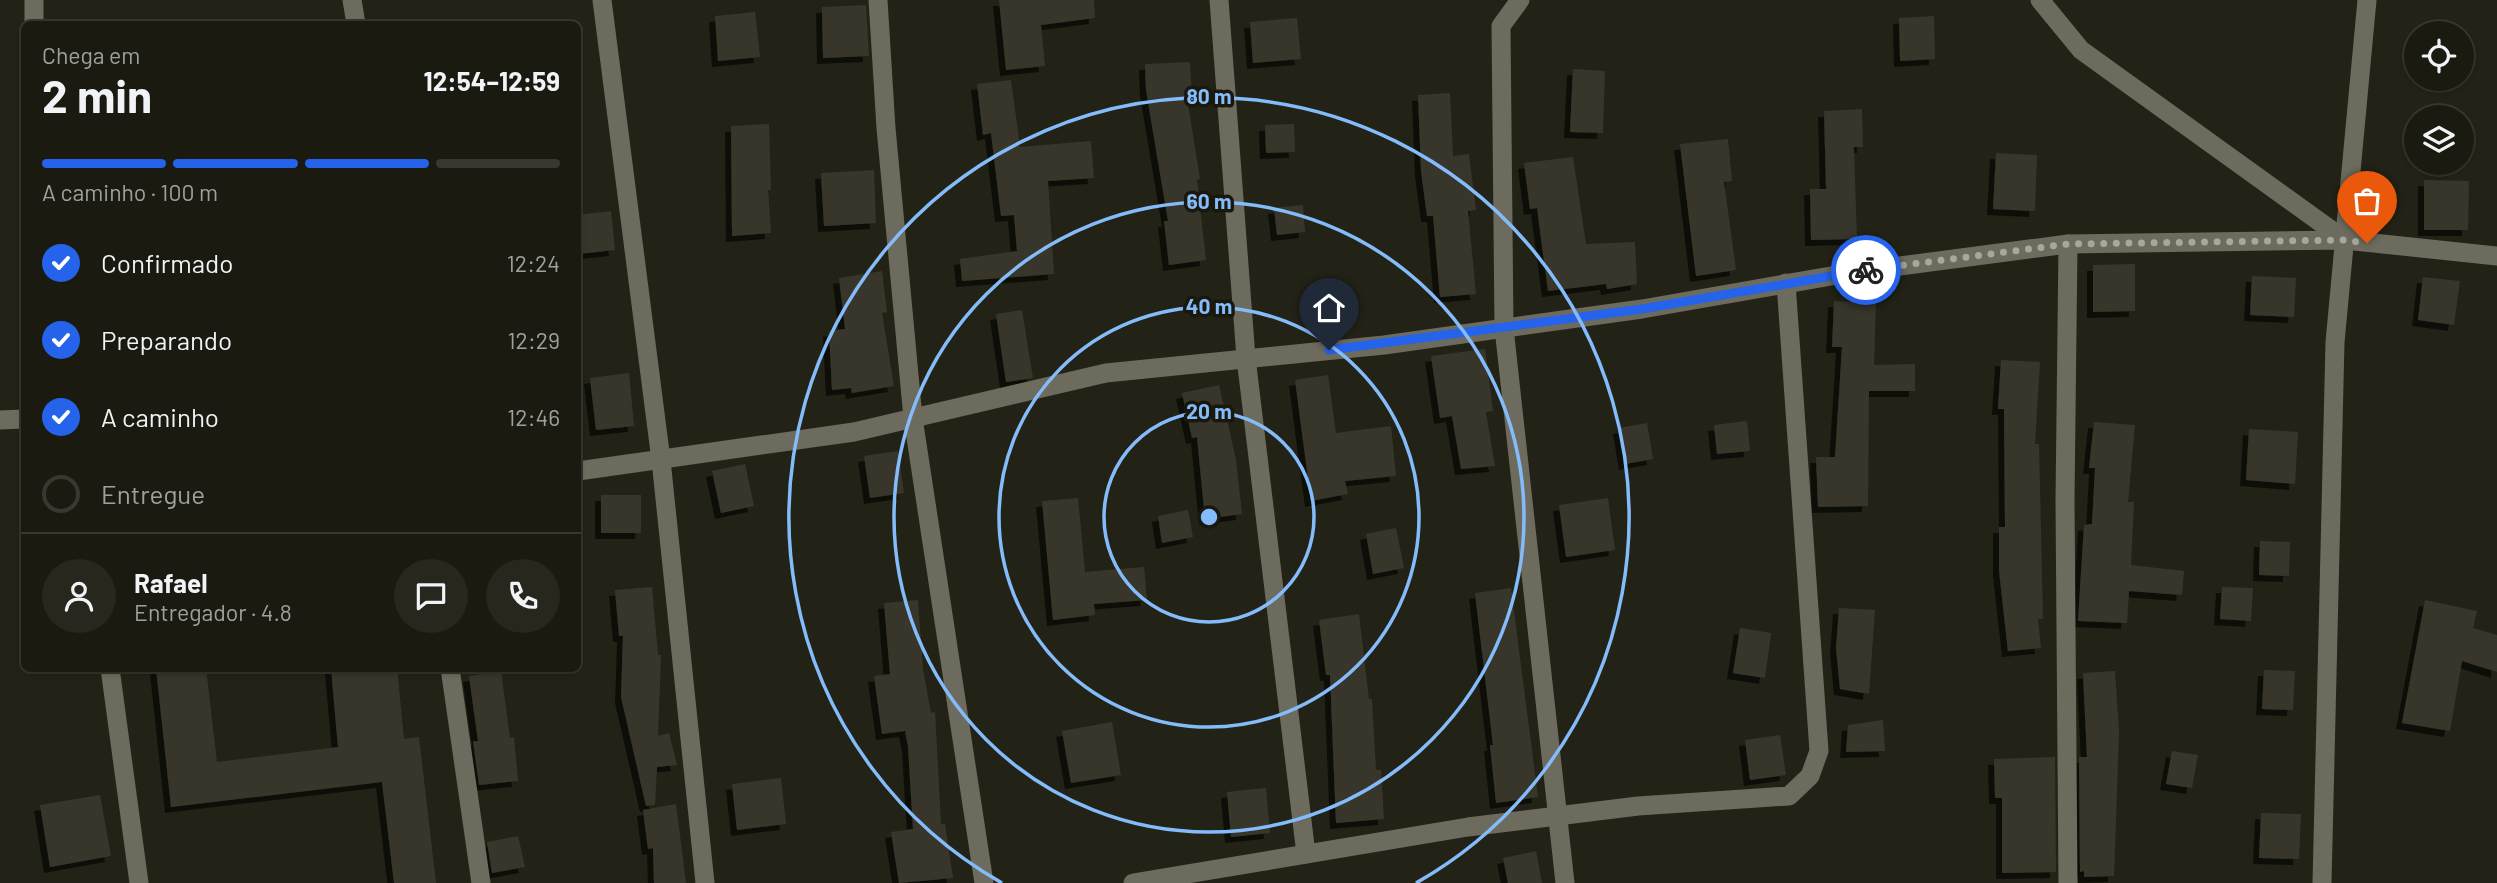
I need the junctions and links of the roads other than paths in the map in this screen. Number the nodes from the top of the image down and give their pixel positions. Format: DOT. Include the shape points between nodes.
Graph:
graph roads {
  1 [pos="34,0"];
  2 [pos="352,0"];
  3 [pos="602,0"];
  4 [pos="878,0"];
  5 [pos="1219,0"];
  6 [pos="1520,0"];
  7 [pos="2040,0"];
  8 [pos="2367,0"];
  9 [pos="34,21"];
  10 [pos="356,21"];
  11 [pos="2345,240"];
  12 [pos="2068,244"];
  13 [pos="2497,256"];
  14 [pos="1786,284"];
  15 [pos="1504,328"];
  16 [pos="1246,358"];
  17 [pos="913,418"];
  18 [pos="21,419"];
  19 [pos="0,420"];
  20 [pos="661,460"];
  21 [pos="581,471"];
  22 [pos="111,672"];
  23 [pos="451,672"];
  24 [pos="1559,816"];
  25 [pos="1306,854"];
  26 [pos="139,883"];
  27 [pos="481,883"];
  28 [pos="705,883"];
  29 [pos="984,883"];
  30 [pos="1133,883"];
  31 [pos="1565,883"];
  32 [pos="2067,883"];
  33 [pos="2322,883"];
  1 -- 9 [label="street"];
  2 -- 10 [label="street"];
  3 -- 20 [label="street"];
  4 -- 17 [label="street"];
  5 -- 16 [label="street"];
  6 -- 15 [label="street" via="1501,26"];
  7 -- 11 [label="street" via="2081,50"];
  8 -- 11 [label="street"];
  11 -- 12 [label="street"];
  11 -- 13 [label="street"];
  11 -- 33 [label="street" via="2335,342"];
  12 -- 14 [label="street"];
  12 -- 32 [label="street"];
  14 -- 15 [label="street"];
  14 -- 24 [label="street" via="1819,751 1810,776 1790,796"];
  15 -- 16 [label="street"];
  15 -- 24 [label="street"];
  16 -- 17 [label="street" via="1106,373"];
  16 -- 25 [label="street"];
  17 -- 20 [label="street" via="854,432"];
  17 -- 29 [label="street"];
  18 -- 19 [label="street"];
  20 -- 21 [label="street"];
  20 -- 28 [label="street"];
  22 -- 26 [label="street"];
  23 -- 27 [label="street"];
  24 -- 25 [label="street"];
  24 -- 31 [label="street"];
  25 -- 30 [label="street"];
}
